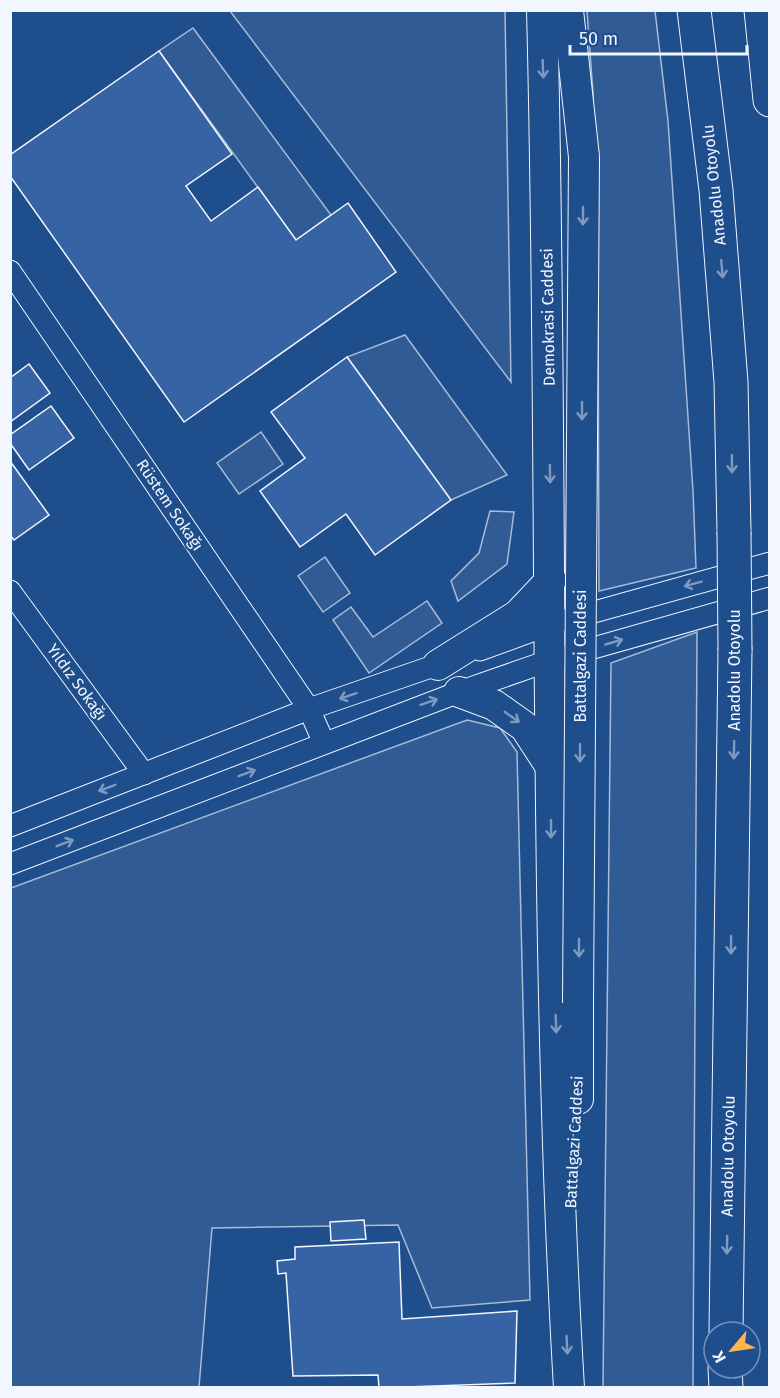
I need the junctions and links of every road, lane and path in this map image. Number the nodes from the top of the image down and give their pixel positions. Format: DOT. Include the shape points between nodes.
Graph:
graph roads {
  1 [pos="542,10"];
  2 [pos="568,10"];
  3 [pos="685,10"];
  4 [pos="694,10"];
  5 [pos="761,10"];
  6 [pos="770,100"];
  7 [pos="716,190"];
  8 [pos="10,271"];
  9 [pos="770,563"];
  10 [pos="551,580"];
  11 [pos="10,591"];
  12 [pos="770,598"];
  13 [pos="551,624"];
  14 [pos="551,660"];
  15 [pos="438,664"];
  16 [pos="459,692"];
  17 [pos="309,709"];
  18 [pos="324,743"];
  19 [pos="551,767"];
  20 [pos="144,774"];
  21 [pos="10,826"];
  22 [pos="10,864"];
  23 [pos="564,1302"];
  24 [pos="726,1320"];
  25 [pos="569,1388"];
  1 -- 10 [label="main road, Demokrasi Caddesi, one-way"];
  2 -- 23 [label="main road, Battalgazi Caddesi, one-way, bridge" via="584,157 578,1103"];
  3 -- 7 [label="highway"];
  4 -- 7 [label="highway, Anadolu Otoyolu"];
  5 -- 6 [label="highway"];
  7 -- 24 [label="highway, Anadolu Otoyolu, one-way, bridge" via="731,382 734,532"];
  8 -- 17 [label="street, Rüstem Sokağı"];
  9 -- 13 [label="street, one-way"];
  10 -- 13 [label="main road, Demokrasi Caddesi"];
  10 -- 15 [label="main road" via="518,615"];
  11 -- 20 [label="street, Yıldız Sokağı"];
  14 -- 12 [label="street, one-way"];
  13 -- 14 [label="main road, Battalgazi Caddesi"];
  13 -- 15 [label="street"];
  14 -- 16 [label="street"];
  14 -- 19 [label="main road, Battalgazi Caddesi"];
  15 -- 17 [label="street, one-way"];
  18 -- 16 [label="street, one-way"];
  16 -- 19 [label="main road, one-way" via="494,705 525,727"];
  17 -- 18 [label="street, Rüstem Sokağı"];
  17 -- 20 [label="street"];
  22 -- 18 [label="street, one-way"];
  19 -- 23 [label="main road, Battalgazi Caddesi, one-way"];
  20 -- 21 [label="street, one-way"];
  23 -- 25 [label="main road, Battalgazi Caddesi, one-way"];
}
